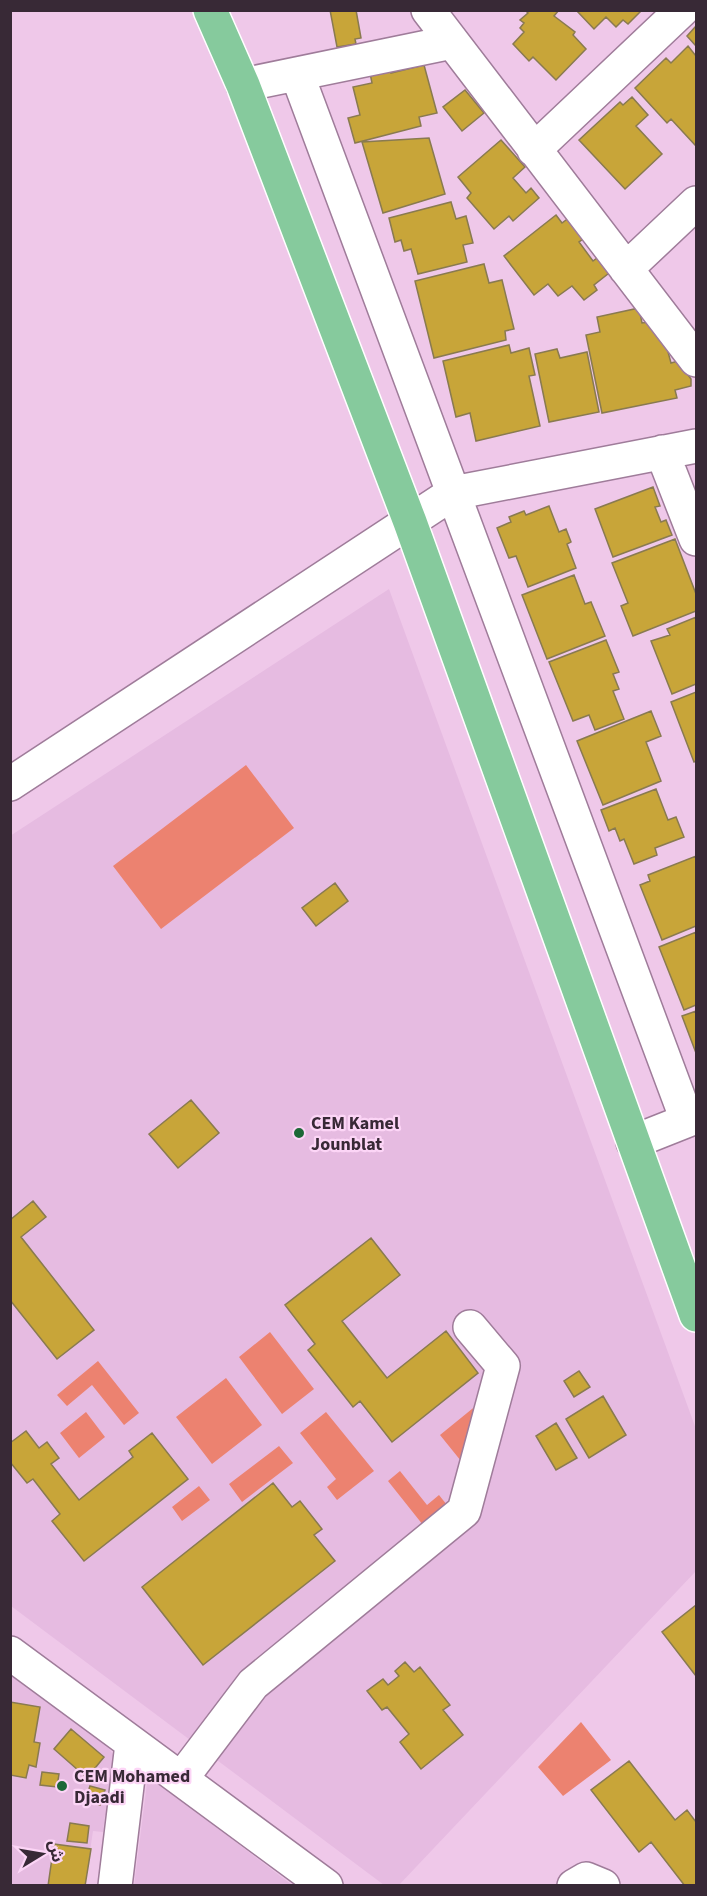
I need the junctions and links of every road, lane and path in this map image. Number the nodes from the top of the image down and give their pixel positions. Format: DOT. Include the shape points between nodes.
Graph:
graph roads {
  1 [pos="210,10"];
  2 [pos="428,10"];
  3 [pos="682,10"];
  4 [pos="452,42"];
  5 [pos="297,74"];
  6 [pos="243,84"];
  7 [pos="534,150"];
  8 [pos="696,203"];
  9 [pos="626,269"];
  10 [pos="696,360"];
  11 [pos="696,446"];
  12 [pos="662,452"];
  13 [pos="453,493"];
  14 [pos="410,522"];
  15 [pos="696,539"];
  16 [pos="10,784"];
  17 [pos="692,1119"];
  18 [pos="633,1142"];
  19 [pos="696,1315"];
  20 [pos="470,1327"];
  21 [pos="10,1653"];
  22 [pos="132,1743"];
  23 [pos="181,1779"];
  24 [pos="115,1886"];
  25 [pos="326,1886"];
  26 [pos="574,1886"];
  27 [pos="603,1886"];
  1 -- 6 [label="main road"];
  2 -- 4 [label="street"];
  3 -- 7 [label="street"];
  4 -- 5 [label="street"];
  4 -- 7 [label="street"];
  5 -- 6 [label="street"];
  5 -- 13 [label="street"];
  6 -- 14 [label="main road"];
  7 -- 9 [label="street"];
  8 -- 9 [label="street"];
  9 -- 10 [label="street"];
  11 -- 12 [label="street"];
  12 -- 13 [label="street"];
  12 -- 15 [label="street"];
  13 -- 14 [label="street"];
  13 -- 17 [label="street"];
  14 -- 16 [label="street"];
  14 -- 18 [label="main road"];
  17 -- 18 [label="street"];
  18 -- 19 [label="main road"];
  20 -- 23 [label="street" via="503,1366 465,1511 253,1684"];
  21 -- 22 [label="street"];
  22 -- 23 [label="street"];
  22 -- 24 [label="street"];
  23 -- 25 [label="street"];
  26 -- 27 [label="street" via="586,1879"];
}
